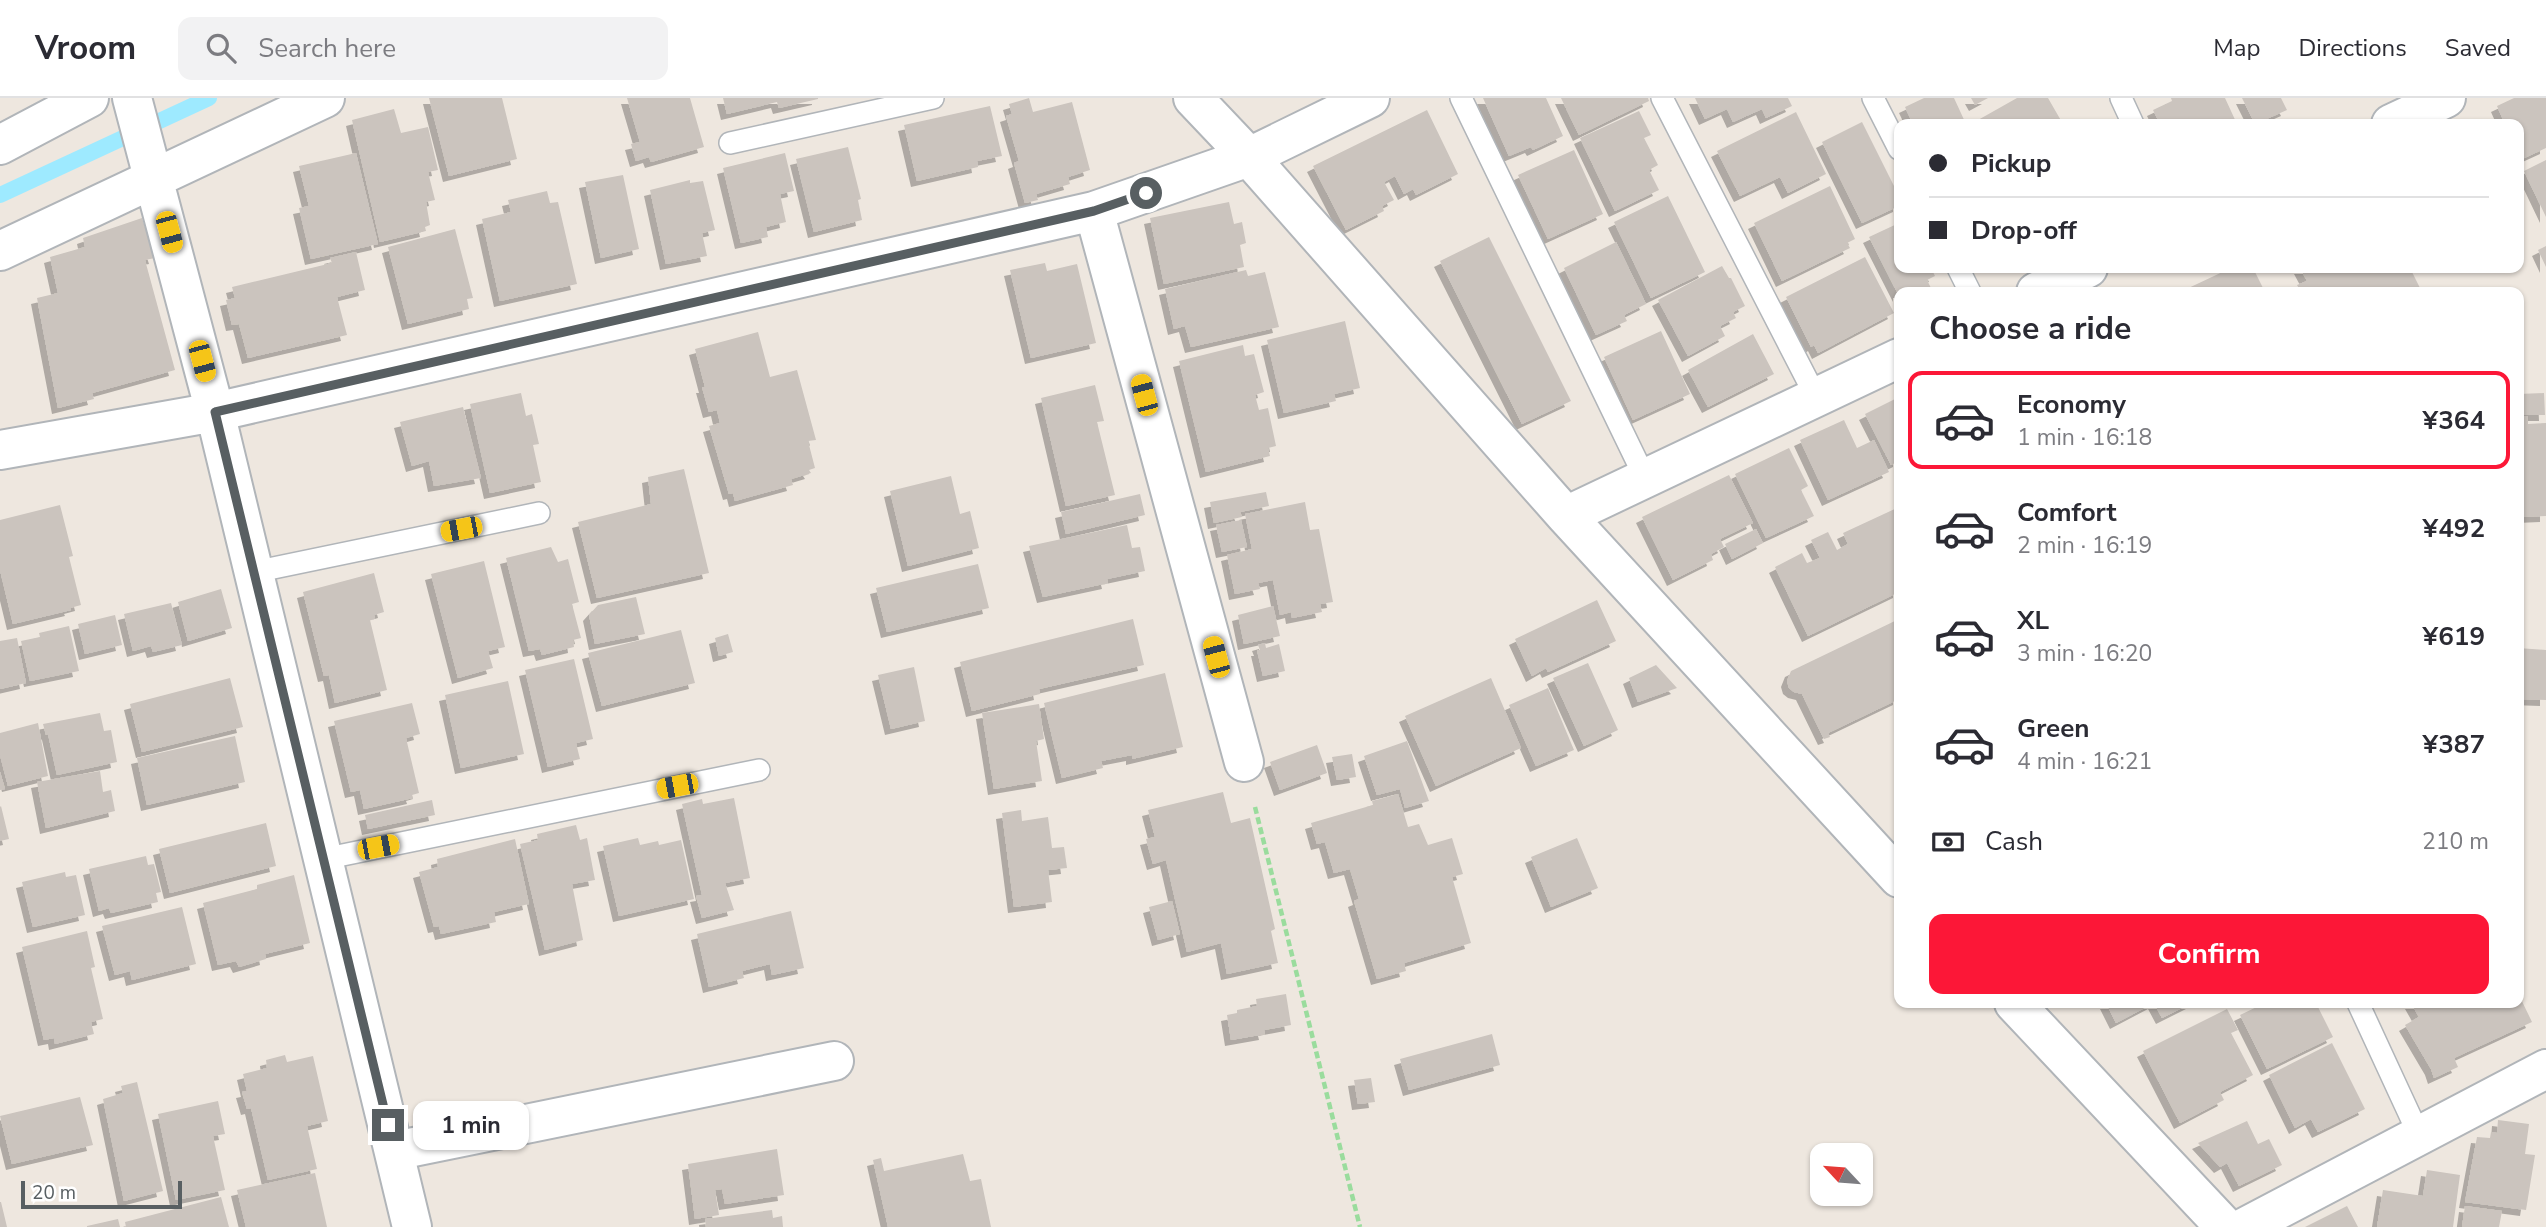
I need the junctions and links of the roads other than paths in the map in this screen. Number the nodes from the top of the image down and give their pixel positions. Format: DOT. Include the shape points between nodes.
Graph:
graph roads {
  1 [pos="89,98"];
  2 [pos="132,98"];
  3 [pos="325,98"];
  4 [pos="933,98"];
  5 [pos="1194,98"];
  6 [pos="1370,98"];
  7 [pos="1461,98"];
  8 [pos="1662,98"];
  9 [pos="1874,98"];
  10 [pos="2121,98"];
  11 [pos="2131,119"];
  12 [pos="1894,139"];
  13 [pos="730,143"];
  14 [pos="0,145"];
  15 [pos="1249,157"];
  16 [pos="155,180"];
  17 [pos="1094,211"];
  18 [pos="0,251"];
  19 [pos="2077,273"];
  20 [pos="2047,287"];
  21 [pos="1894,360"];
  22 [pos="1816,397"];
  23 [pos="215,412"];
  24 [pos="0,450"];
  25 [pos="1645,478"];
  26 [pos="539,513"];
  27 [pos="1566,516"];
  28 [pos="254,572"];
  29 [pos="1244,762"];
  30 [pos="759,770"];
  31 [pos="323,859"];
  32 [pos="1894,873"];
  33 [pos="2019,1008"];
  34 [pos="2360,1008"];
  35 [pos="834,1061"];
  36 [pos="2546,1069"];
  37 [pos="2419,1135"];
  38 [pos="394,1151"];
  39 [pos="412,1227"];
  40 [pos="2225,1227"];
  41 [pos="2245,1227"];
  1 -- 14 [label="street"];
  2 -- 16 [label="street"];
  3 -- 16 [label="street"];
  4 -- 13 [label="lane"];
  5 -- 15 [label="street"];
  6 -- 15 [label="street"];
  7 -- 25 [label="lane"];
  8 -- 22 [label="lane"];
  9 -- 12 [label="lane"];
  10 -- 11 [label="lane"];
  15 -- 17 [label="street"];
  15 -- 27 [label="street"];
  16 -- 18 [label="street"];
  16 -- 23 [label="street"];
  17 -- 23 [label="street"];
  17 -- 29 [label="street"];
  19 -- 20 [label="street"];
  21 -- 22 [label="street"];
  22 -- 25 [label="street"];
  23 -- 24 [label="street"];
  23 -- 28 [label="street"];
  25 -- 27 [label="street"];
  26 -- 28 [label="lane"];
  27 -- 32 [label="street"];
  28 -- 31 [label="street"];
  30 -- 31 [label="lane"];
  31 -- 38 [label="street"];
  33 -- 40 [label="street"];
  34 -- 37 [label="lane"];
  35 -- 38 [label="street"];
  36 -- 37 [label="street"];
  37 -- 41 [label="street"];
  38 -- 39 [label="street"];
}
